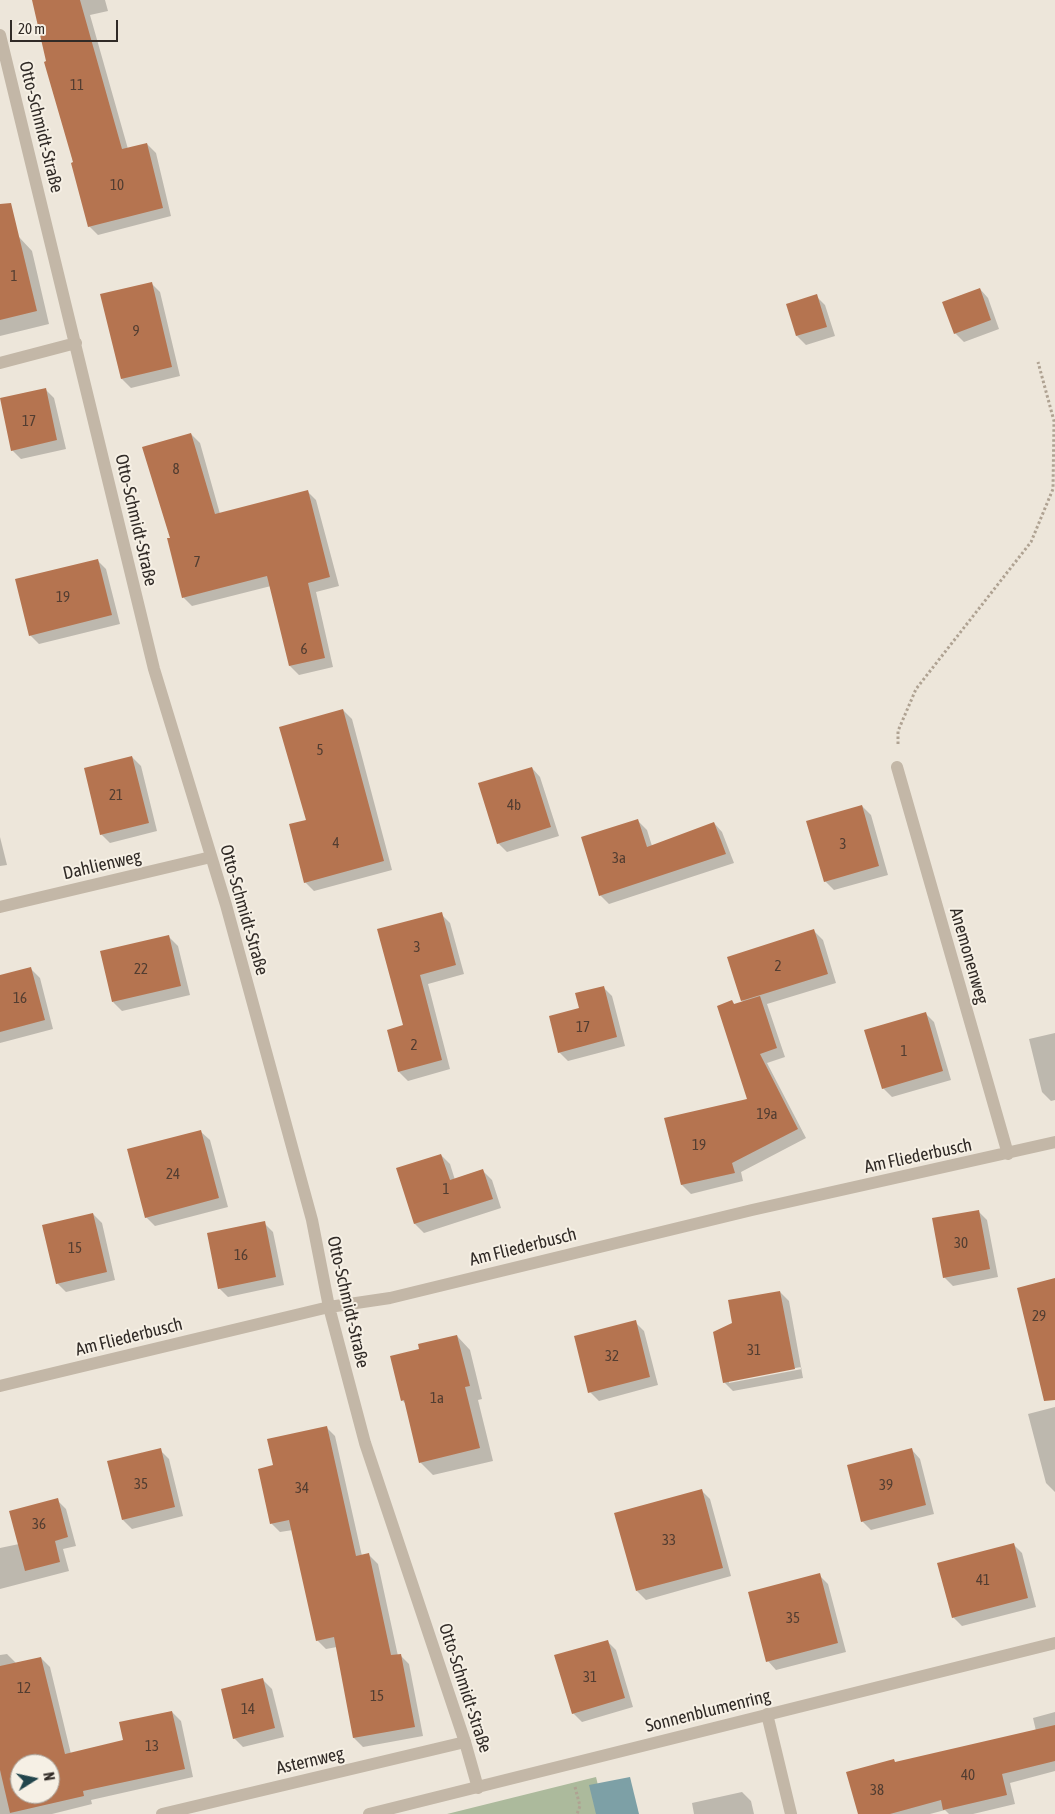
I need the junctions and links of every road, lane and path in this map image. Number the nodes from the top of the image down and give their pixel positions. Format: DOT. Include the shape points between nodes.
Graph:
graph roads {
  1 [pos="0,35"];
  2 [pos="76,343"];
  3 [pos="0,362"];
  4 [pos="1038,362"];
  5 [pos="897,767"];
  6 [pos="211,857"];
  7 [pos="0,907"];
  8 [pos="1055,1142"];
  9 [pos="1008,1154"];
  10 [pos="329,1306"];
  11 [pos="0,1386"];
  12 [pos="1055,1643"];
  13 [pos="767,1714"];
  14 [pos="465,1742"];
  15 [pos="478,1788"];
  16 [pos="162,1814"];
  17 [pos="369,1814"];
  18 [pos="791,1814"];
  1 -- 2 [label="street, Otto-Schmidt-Straße"];
  2 -- 3 [label="street"];
  2 -- 6 [label="street, Otto-Schmidt-Straße" via="154,669"];
  4 -- 5 [label="path" via="1054,421 1054,489 1031,542 916,689 898,731"];
  5 -- 9 [label="street, Anemonenweg"];
  6 -- 7 [label="street, Dahlienweg"];
  6 -- 10 [label="street, Otto-Schmidt-Straße" via="312,1220"];
  8 -- 9 [label="street, Am Fliederbusch"];
  9 -- 10 [label="street, Am Fliederbusch" via="752,1210 390,1298"];
  10 -- 11 [label="street, Am Fliederbusch"];
  10 -- 14 [label="street, Otto-Schmidt-Straße" via="365,1443"];
  12 -- 13 [label="street, Sonnenblumenring"];
  13 -- 15 [label="street, Sonnenblumenring"];
  13 -- 18 [label="street"];
  14 -- 15 [label="street, Otto-Schmidt-Straße"];
  14 -- 16 [label="street, Asternweg"];
  15 -- 17 [label="street, Sonnenblumenring"];
}
